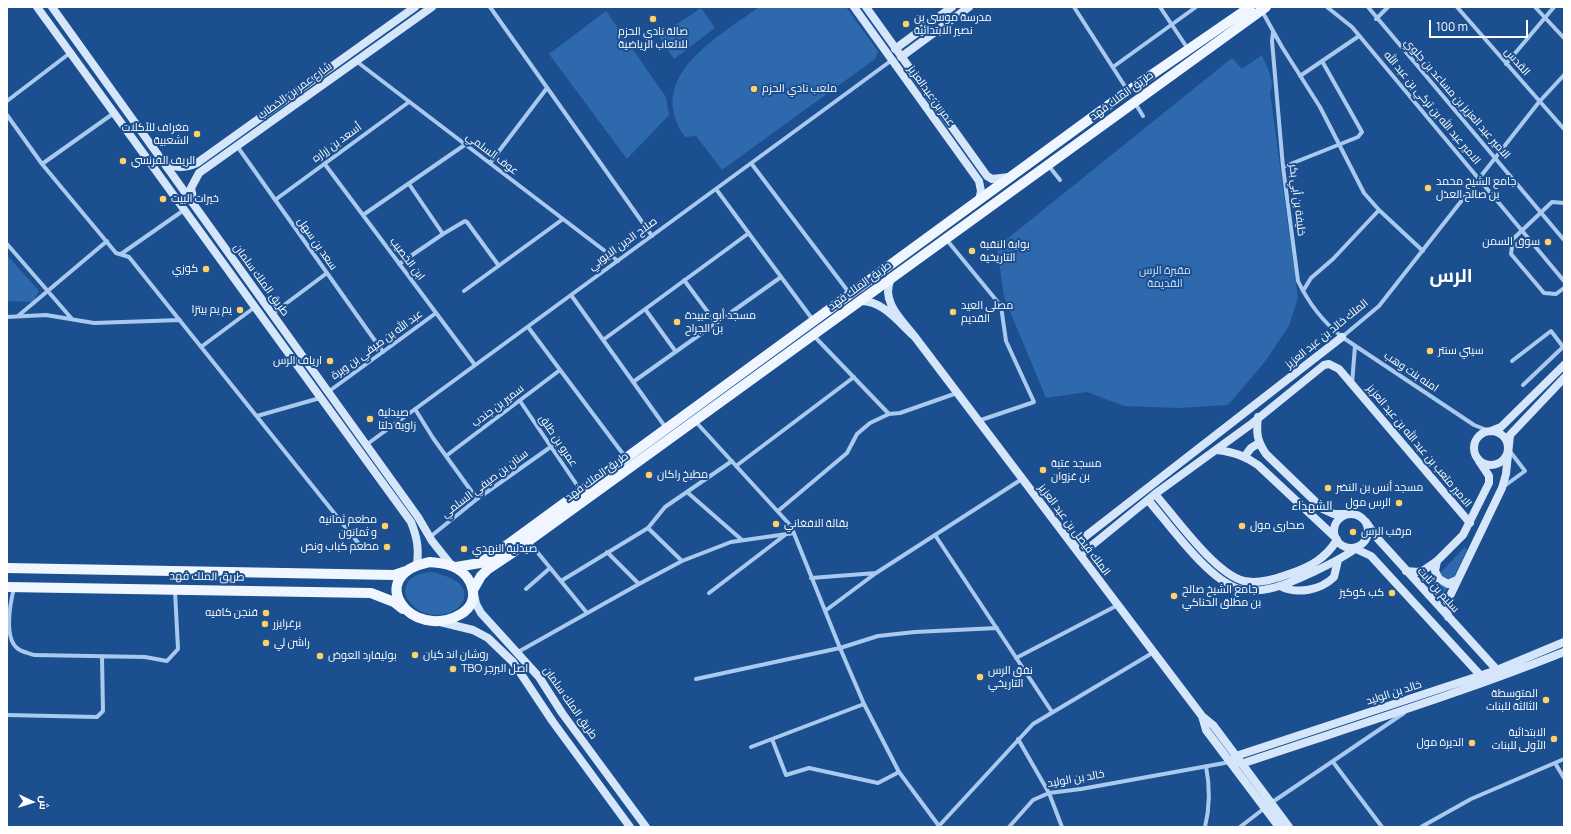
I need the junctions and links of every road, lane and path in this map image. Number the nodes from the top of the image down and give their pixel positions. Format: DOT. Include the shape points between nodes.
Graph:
graph roads {
  1 [pos="37,7"];
  2 [pos="52,7"];
  3 [pos="415,7"];
  4 [pos="432,7"];
  5 [pos="490,7"];
  6 [pos="854,7"];
  7 [pos="866,7"];
  8 [pos="952,7"];
  9 [pos="969,7"];
  10 [pos="1074,7"];
  11 [pos="1160,7"];
  12 [pos="1196,7"];
  13 [pos="1327,7"];
  14 [pos="1368,7"];
  15 [pos="1388,7"];
  16 [pos="1457,7"];
  17 [pos="1535,7"];
  18 [pos="1554,7"];
  19 [pos="1244,9"];
  20 [pos="1264,9"];
  21 [pos="1545,18"];
  22 [pos="1376,19"];
  23 [pos="1172,24"];
  24 [pos="1273,32"];
  25 [pos="1359,36"];
  26 [pos="1564,38"];
  27 [pos="895,48"];
  28 [pos="1189,49"];
  29 [pos="70,53"];
  30 [pos="901,57"];
  31 [pos="1196,58"];
  32 [pos="892,60"];
  33 [pos="356,61"];
  34 [pos="1322,61"];
  35 [pos="1506,64"];
  36 [pos="1113,67"];
  37 [pos="1564,75"];
  38 [pos="1300,76"];
  39 [pos="547,88"];
  40 [pos="1128,91"];
  41 [pos="7,101"];
  42 [pos="410,102"];
  43 [pos="1134,102"];
  44 [pos="1539,102"];
  45 [pos="114,113"];
  46 [pos="7,115"];
  47 [pos="1143,116"];
  48 [pos="1564,129"];
  49 [pos="466,144"];
  50 [pos="1339,145"];
  51 [pos="237,146"];
  52 [pos="1496,158"];
  53 [pos="161,160"];
  54 [pos="324,163"];
  55 [pos="490,163"];
  56 [pos="751,163"];
  57 [pos="42,164"];
  58 [pos="1048,165"];
  59 [pos="1283,167"];
  60 [pos="1012,176"];
  61 [pos="1479,178"];
  62 [pos="1060,180"];
  63 [pos="409,184"];
  64 [pos="716,189"];
  65 [pos="275,200"];
  66 [pos="979,200"];
  67 [pos="1564,203"];
  68 [pos="194,205"];
  69 [pos="184,210"];
  70 [pos="1379,210"];
  71 [pos="1541,212"];
  72 [pos="363,215"];
  73 [pos="563,219"];
  74 [pos="1522,230"];
  75 [pos="749,233"];
  76 [pos="443,234"];
  77 [pos="652,236"];
  78 [pos="946,239"];
  79 [pos="1564,240"];
  80 [pos="107,241"];
  81 [pos="7,244"];
  82 [pos="1423,251"];
  83 [pos="121,254"];
  84 [pos="618,261"];
  85 [pos="399,264"];
  86 [pos="499,266"];
  87 [pos="327,273"];
  88 [pos="781,277"];
  89 [pos="891,279"];
  90 [pos="684,280"];
  91 [pos="1564,281"];
  92 [pos="866,282"];
  93 [pos="1564,288"];
  94 [pos="875,291"];
  95 [pos="1303,291"];
  96 [pos="48,292"];
  97 [pos="464,292"];
  98 [pos="850,294"];
  99 [pos="887,294"];
  100 [pos="571,295"];
  101 [pos="860,301"];
  102 [pos="255,306"];
  103 [pos="881,306"];
  104 [pos="645,309"];
  105 [pos="436,313"];
  106 [pos="272,314"];
  107 [pos="7,316"];
  108 [pos="18,316"];
  109 [pos="72,319"];
  110 [pos="180,320"];
  111 [pos="814,321"];
  112 [pos="716,323"];
  113 [pos="528,327"];
  114 [pos="813,335"];
  115 [pos="914,337"];
  116 [pos="1342,337"];
  117 [pos="603,340"];
  118 [pos="1355,346"];
  119 [pos="201,347"];
  120 [pos="1564,347"];
  121 [pos="383,352"];
  122 [pos="676,352"];
  123 [pos="1512,361"];
  124 [pos="475,365"];
  125 [pos="1564,365"];
  126 [pos="560,370"];
  127 [pos="854,378"];
  128 [pos="1564,378"];
  129 [pos="633,382"];
  130 [pos="1352,384"];
  131 [pos="1523,385"];
  132 [pos="328,392"];
  133 [pos="957,393"];
  134 [pos="321,398"];
  135 [pos="520,401"];
  136 [pos="415,409"];
  137 [pos="888,414"];
  138 [pos="257,416"];
  139 [pos="1258,417"];
  140 [pos="695,421"];
  141 [pos="978,421"];
  142 [pos="666,428"];
  143 [pos="1490,432"];
  144 [pos="1259,443"];
  145 [pos="366,445"];
  146 [pos="552,446"];
  147 [pos="1508,449"];
  148 [pos="1217,450"];
  149 [pos="446,456"];
  150 [pos="1245,456"];
  151 [pos="626,458"];
  152 [pos="732,461"];
  153 [pos="1479,461"];
  154 [pos="736,466"];
  155 [pos="1022,479"];
  156 [pos="1502,488"];
  157 [pos="581,491"];
  158 [pos="687,492"];
  159 [pos="1155,494"];
  160 [pos="477,499"];
  161 [pos="1148,500"];
  162 [pos="778,511"];
  163 [pos="1351,514"];
  164 [pos="1366,522"];
  165 [pos="1470,523"];
  166 [pos="648,528"];
  167 [pos="794,533"];
  168 [pos="786,534"];
  169 [pos="935,535"];
  170 [pos="430,538"];
  171 [pos="1336,539"];
  172 [pos="742,540"];
  173 [pos="529,541"];
  174 [pos="359,544"];
  175 [pos="1073,546"];
  176 [pos="1356,548"];
  177 [pos="607,552"];
  178 [pos="1080,555"];
  179 [pos="1338,560"];
  180 [pos="682,561"];
  181 [pos="1437,561"];
  182 [pos="417,564"];
  183 [pos="454,566"];
  184 [pos="7,568"];
  185 [pos="550,568"];
  186 [pos="406,570"];
  187 [pos="1406,571"];
  188 [pos="876,573"];
  189 [pos="811,578"];
  190 [pos="1457,580"];
  191 [pos="562,581"];
  192 [pos="638,584"];
  193 [pos="1280,586"];
  194 [pos="10,587"];
  195 [pos="175,588"];
  196 [pos="526,589"];
  197 [pos="474,592"];
  198 [pos="709,593"];
  199 [pos="1118,605"];
  200 [pos="403,609"];
  201 [pos="825,611"];
  202 [pos="587,613"];
  203 [pos="1448,617"];
  204 [pos="440,622"];
  205 [pos="997,628"];
  206 [pos="1564,642"];
  207 [pos="840,648"];
  208 [pos="518,652"];
  209 [pos="1154,652"];
  210 [pos="1564,652"];
  211 [pos="102,657"];
  212 [pos="1016,658"];
  213 [pos="1497,670"];
  214 [pos="1481,676"];
  215 [pos="696,679"];
  216 [pos="864,704"];
  217 [pos="1411,708"];
  218 [pos="1052,712"];
  219 [pos="7,715"];
  220 [pos="772,739"];
  221 [pos="1018,739"];
  222 [pos="751,747"];
  223 [pos="1564,759"];
  224 [pos="1236,761"];
  225 [pos="1333,762"];
  226 [pos="1554,763"];
  227 [pos="1206,766"];
  228 [pos="899,772"];
  229 [pos="1564,778"];
  230 [pos="1049,793"];
  231 [pos="1268,806"];
  232 [pos="938,826"];
  233 [pos="630,827"];
  234 [pos="646,827"];
  235 [pos="1009,827"];
  236 [pos="1062,827"];
  237 [pos="1205,827"];
  238 [pos="1240,827"];
  239 [pos="1278,827"];
  240 [pos="1289,827"];
  241 [pos="1382,827"];
  242 [pos="1421,827"];
  1 -- 29 [label="street, طريق الملك سلمان"];
  2 -- 53 [label="street, طريق الملك سلمان"];
  3 -- 53 [label="street, شارع عمر بن الخطاب" via="197,163 184,168"];
  4 -- 33 [label="street, شارع عمر بن الخطاب"];
  5 -- 39 [label="street"];
  6 -- 32 [label="street, عمر بن عبدالعزيز"];
  7 -- 27 [label="street, عمر بن عبدالعزيز"];
  8 -- 27 [label="street"];
  9 -- 30 [label="street"];
  10 -- 36 [label="street"];
  11 -- 23 [label="street"];
  12 -- 23 [label="street"];
  13 -- 25 [label="street, الامير عبد الله بن تركي بن عبد الله"];
  14 -- 22 [label="street, الامير عبد العزيز بن مساعد بن جلوي"];
  15 -- 22 [label="street"];
  16 -- 35 [label="street, القدس"];
  17 -- 21 [label="street"];
  18 -- 21 [label="street"];
  19 -- 28 [label="main road, طريق الملك فهد"];
  20 -- 24 [label="street, خليفة بن أبي بكر"];
  20 -- 31 [label="main road, طريق الملك فهد"];
  21 -- 26 [label="street"];
  21 -- 35 [label="street"];
  22 -- 52 [label="street, الامير عبد العزيز بن مساعد بن جلوي"];
  23 -- 28 [label="street"];
  23 -- 36 [label="street"];
  24 -- 38 [label="street, خليفة بن أبي بكر"];
  24 -- 59 [label="street, خليفة بن أبي بكر" via="1276,101"];
  25 -- 34 [label="street"];
  25 -- 61 [label="street, الامير عبد الله بن تركي بن عبد الله"];
  27 -- 30 [label="street, عمر بن عبدالعزيز"];
  28 -- 31 [label="main road"];
  28 -- 40 [label="main road, طريق الملك فهد"];
  29 -- 41 [label="street"];
  29 -- 45 [label="street, طريق الملك سلمان"];
  30 -- 60 [label="street, عمر بن عبدالعزيز" via="987,176 999,179"];
  31 -- 43 [label="main road, طريق الملك فهد"];
  32 -- 56 [label="street, صلاح الدين الايوبي"];
  32 -- 66 [label="street, عمر بن عبدالعزيز" via="979,182"];
  33 -- 42 [label="street, عوف السلمي"];
  33 -- 51 [label="street, شارع عمر بن الخطاب"];
  34 -- 38 [label="street"];
  34 -- 50 [label="street" via="1362,132 1358,137"];
  35 -- 44 [label="street, القدس"];
  36 -- 40 [label="street"];
  37 -- 44 [label="street, الملك خالد بن عبد العزيز"];
  38 -- 50 [label="street, خليفة بن أبي بكر" via="1320,107"];
  39 -- 55 [label="street"];
  39 -- 77 [label="street"];
  40 -- 60 [label="main road, طريق الملك فهد"];
  42 -- 49 [label="street, عوف السلمي"];
  42 -- 54 [label="street, أسعد بن زراره"];
  43 -- 47 [label="street"];
  43 -- 58 [label="main road, طريق الملك فهد"];
  44 -- 48 [label="street, القدس"];
  44 -- 52 [label="street, الملك خالد بن عبد العزيز"];
  45 -- 57 [label="street"];
  45 -- 69 [label="street, طريق الملك سلمان"];
  46 -- 57 [label="street"];
  49 -- 55 [label="street, عوف السلمي"];
  49 -- 63 [label="street"];
  50 -- 59 [label="street"];
  50 -- 70 [label="street, خليفة بن أبي بكر" via="1364,192"];
  51 -- 65 [label="street, سعد بن سهل"];
  51 -- 68 [label="street, شارع عمر بن الخطاب" via="196,177 191,188"];
  52 -- 61 [label="street, الملك خالد بن عبد العزيز"];
  52 -- 71 [label="street, الامير عبد العزيز بن مساعد بن جلوي"];
  53 -- 68 [label="street, طريق الملك سلمان"];
  54 -- 65 [label="street, أسعد بن زراره"];
  54 -- 72 [label="street, ابن الخصيب"];
  55 -- 73 [label="street, عوف السلمي"];
  56 -- 64 [label="street, صلاح الدين الايوبي"];
  56 -- 98 [label="street"];
  57 -- 80 [label="street"];
  58 -- 62 [label="street"];
  58 -- 78 [label="main road, طريق الملك فهد"];
  59 -- 95 [label="street, خليفة بن أبي بكر" via="1298,281"];
  60 -- 66 [label="main road, طريق الملك فهد"];
  61 -- 74 [label="street, الامير عبد الله بن تركي بن عبد الله"];
  61 -- 82 [label="street, الملك خالد بن عبد العزيز"];
  63 -- 72 [label="street"];
  63 -- 76 [label="street"];
  64 -- 75 [label="street"];
  64 -- 77 [label="street, صلاح الدين الايوبي"];
  65 -- 87 [label="street, سعد بن سهل"];
  66 -- 92 [label="main road, طريق الملك فهد"];
  67 -- 71 [label="street" via="1552,202"];
  68 -- 106 [label="street, طريق الملك سلمان"];
  69 -- 83 [label="street"];
  69 -- 102 [label="street, طريق الملك سلمان"];
  70 -- 82 [label="street, خليفة بن أبي بكر"];
  70 -- 95 [label="street" via="1333,259 1311,278"];
  71 -- 74 [label="street"];
  71 -- 79 [label="street, الامير عبد العزيز بن مساعد بن جلوي"];
  72 -- 85 [label="street, ابن الخصيب"];
  73 -- 84 [label="street, عوف السلمي"];
  73 -- 86 [label="street"];
  74 -- 91 [label="street, الامير عبد الله بن تركي بن عبد الله"];
  74 -- 93 [label="street" via="1513,239 1511,254 1544,293 1556,294"];
  75 -- 88 [label="street"];
  75 -- 90 [label="street"];
  76 -- 85 [label="street"];
  76 -- 86 [label="street" via="467,222"];
  77 -- 84 [label="street, صلاح الدين الايوبي"];
  78 -- 89 [label="main road, طريق الملك فهد"];
  78 -- 141 [label="street" via="1001,306 1006,341 1034,402"];
  80 -- 83 [label="street" via="116,253"];
  80 -- 96 [label="street"];
  81 -- 96 [label="street"];
  82 -- 116 [label="street, الملك خالد بن عبد العزيز" via="1379,306"];
  83 -- 110 [label="street" via="130,257"];
  84 -- 100 [label="street, صلاح الدين الايوبي"];
  85 -- 105 [label="street, ابن الخصيب"];
  86 -- 97 [label="street"];
  87 -- 106 [label="street"];
  87 -- 121 [label="street, سعد بن سهل"];
  88 -- 111 [label="street"];
  88 -- 112 [label="street"];
  89 -- 94 [label="main road, طريق الملك فهد"];
  89 -- 99 [label="street"];
  90 -- 104 [label="street"];
  90 -- 112 [label="street"];
  92 -- 94 [label="street"];
  92 -- 98 [label="main road, طريق الملك فهد"];
  94 -- 99 [label="street"];
  94 -- 101 [label="main road, طريق الملك فهد"];
  94 -- 103 [label="street"];
  95 -- 116 [label="street, خليفة بن أبي بكر" via="1308,302 1327,325"];
  96 -- 108 [label="street"];
  96 -- 109 [label="street"];
  98 -- 111 [label="main road, طريق الملك فهد"];
  99 -- 115 [label="street" via="888,301"];
  100 -- 113 [label="street, صلاح الدين الايوبي"];
  100 -- 117 [label="street"];
  101 -- 103 [label="street" via="874,302"];
  101 -- 114 [label="main road, طريق الملك فهد"];
  102 -- 119 [label="street"];
  102 -- 134 [label="street, طريق الملك سلمان"];
  103 -- 115 [label="street"];
  104 -- 117 [label="street"];
  104 -- 122 [label="street"];
  105 -- 121 [label="street, عبد الله بن صيفي بن وبرة"];
  105 -- 124 [label="street, ابن الخصيب"];
  106 -- 132 [label="street, طريق الملك سلمان"];
  107 -- 108 [label="street"];
  108 -- 109 [label="street" via="46,315"];
  109 -- 110 [label="street" via="94,323"];
  110 -- 119 [label="street"];
  111 -- 142 [label="main road, طريق الملك فهد"];
  112 -- 122 [label="street"];
  113 -- 124 [label="street, صلاح الدين الايوبي"];
  113 -- 126 [label="street"];
  114 -- 127 [label="street"];
  114 -- 140 [label="main road, طريق الملك فهد"];
  115 -- 133 [label="street, الملك فيصل بن عبد العزيز"];
  116 -- 118 [label="street, خليفة بن أبي بكر"];
  116 -- 175 [label="street, الملك خالد بن عبد العزيز"];
  117 -- 129 [label="street"];
  118 -- 130 [label="street"];
  118 -- 143 [label="street, امنه بنت وهب" via="1474,425"];
  119 -- 138 [label="street"];
  120 -- 123 [label="street" via="1551,331"];
  120 -- 131 [label="street"];
  121 -- 132 [label="street, عبد الله بن صيفي بن وبرة"];
  122 -- 129 [label="street"];
  124 -- 136 [label="street, صلاح الدين الايوبي"];
  125 -- 143 [label="street" via="1501,428"];
  126 -- 135 [label="street, سمير بن جندب"];
  126 -- 151 [label="street"];
  127 -- 137 [label="street"];
  127 -- 154 [label="street"];
  128 -- 147 [label="street" via="1514,429 1510,435"];
  129 -- 142 [label="street"];
  130 -- 139 [label="street, الملك خالد بن عبد العزيز" via="1335,365 1324,365"];
  130 -- 165 [label="street, الامير متعب بن عبد الله بن عبد العزيز"];
  132 -- 145 [label="street, طريق الملك سلمان"];
  133 -- 137 [label="street" via="900,413"];
  133 -- 141 [label="street, الملك فيصل بن عبد العزيز"];
  134 -- 138 [label="street"];
  134 -- 182 [label="street, طريق الملك سلمان" via="411,522 417,536"];
  135 -- 146 [label="street, عمرو بن طلق"];
  135 -- 149 [label="street, سمير بن جندب"];
  136 -- 145 [label="street, صلاح الدين الايوبي"];
  136 -- 149 [label="street"];
  137 -- 162 [label="street" via="870,423 857,434 847,453"];
  138 -- 174 [label="street"];
  139 -- 144 [label="street"];
  139 -- 148 [label="street, الملك خالد بن عبد العزيز"];
  140 -- 152 [label="street"];
  140 -- 173 [label="main road, طريق الملك فهد"];
  141 -- 155 [label="street, الملك فيصل بن عبد العزيز"];
  142 -- 151 [label="main road, طريق الملك فهد"];
  143 -- 147 [label="street" via="1500,434"];
  143 -- 153 [label="street" via="1476,440 1474,451"];
  144 -- 150 [label="street"];
  144 -- 163 [label="street" via="1266,454 1323,509 1334,514"];
  145 -- 170 [label="street, طريق الملك سلمان"];
  146 -- 157 [label="street, عمرو بن طلق"];
  146 -- 160 [label="street, سنان بن صيفي السلمي"];
  147 -- 153 [label="street" via="1504,459 1495,465 1489,466"];
  147 -- 156 [label="street"];
  147 -- 156 [label="street" via="1525,471"];
  148 -- 150 [label="street"];
  148 -- 159 [label="street, الملك خالد بن عبد العزيز"];
  149 -- 160 [label="street"];
  150 -- 171 [label="street" via="1258,465"];
  151 -- 157 [label="main road, طريق الملك فهد"];
  152 -- 154 [label="street"];
  152 -- 158 [label="street"];
  153 -- 165 [label="street" via="1489,476 1489,483"];
  154 -- 162 [label="street"];
  155 -- 169 [label="street"];
  155 -- 175 [label="street, الملك فيصل بن عبد العزيز"];
  156 -- 190 [label="street"];
  157 -- 183 [label="main road, طريق الملك فهد" via="480,563"];
  158 -- 166 [label="street" via="665,507"];
  158 -- 172 [label="street"];
  159 -- 161 [label="street, الملك خالد بن عبد العزيز"];
  159 -- 171 [label="street" via="1216,565 1243,580 1256,582 1296,572 1324,557"];
  160 -- 170 [label="street, سنان بن صيفي السلمي"];
  161 -- 178 [label="street, الملك خالد بن عبد العزيز"];
  161 -- 193 [label="street" via="1196,556 1226,583 1239,589 1254,590"];
  162 -- 167 [label="street"];
  163 -- 164 [label="street" via="1362,517"];
  163 -- 171 [label="street" via="1336,522"];
  164 -- 176 [label="street" via="1367,538"];
  164 -- 187 [label="street, سليم بن ثابت"];
  165 -- 181 [label="street" via="1463,535"];
  166 -- 177 [label="street"];
  166 -- 180 [label="street"];
  167 -- 168 [label="street"];
  167 -- 189 [label="street"];
  168 -- 172 [label="street"];
  168 -- 198 [label="street"];
  169 -- 188 [label="street"];
  169 -- 205 [label="street"];
  170 -- 183 [label="street, طريق الملك سلمان"];
  171 -- 176 [label="street" via="1343,546"];
  172 -- 180 [label="street"];
  173 -- 185 [label="street"];
  173 -- 197 [label="main road, طريق الملك فهد" via="488,569 481,576"];
  175 -- 178 [label="street, الملك فيصل بن عبد العزيز"];
  176 -- 179 [label="street"];
  176 -- 214 [label="street" via="1371,556"];
  177 -- 191 [label="street"];
  177 -- 192 [label="street"];
  178 -- 199 [label="street, الملك فيصل بن عبد العزيز"];
  179 -- 193 [label="street"];
  179 -- 193 [label="street" via="1334,577 1320,586 1289,590"];
  180 -- 192 [label="street"];
  181 -- 187 [label="street" via="1418,572"];
  181 -- 190 [label="street" via="1435,571 1439,579 1448,584"];
  182 -- 183 [label="main road" via="430,562"];
  182 -- 186 [label="main road"];
  183 -- 197 [label="main road" via="466,575"];
  184 -- 186 [label="main road, طريق الملك فهد" via="394,575"];
  185 -- 191 [label="street"];
  185 -- 196 [label="street"];
  186 -- 200 [label="main road" via="399,579 396,589 397,599"];
  187 -- 203 [label="street, سليم بن ثابت"];
  188 -- 189 [label="street"];
  188 -- 201 [label="street"];
  189 -- 201 [label="street"];
  190 -- 203 [label="street" via="1447,603"];
  191 -- 202 [label="street"];
  192 -- 202 [label="street"];
  194 -- 195 [label="main road, طريق الملك فهد"];
  194 -- 211 [label="street" via="10,639 17,649 34,655"];
  195 -- 200 [label="main road, طريق الملك فهد" via="371,593 394,602"];
  195 -- 211 [label="street" via="178,649 167,661 145,657"];
  197 -- 204 [label="main road" via="471,604 463,613"];
  197 -- 208 [label="street, طريق الملك سلمان" via="481,613"];
  199 -- 209 [label="street, الملك فيصل بن عبد العزيز"];
  199 -- 212 [label="street"];
  200 -- 204 [label="main road" via="426,621"];
  201 -- 207 [label="street"];
  202 -- 208 [label="street"];
  203 -- 213 [label="street, سليم بن ثابت"];
  204 -- 233 [label="street" via="473,630 488,638 513,662 553,722"];
  205 -- 207 [label="street" via="915,632 886,636"];
  205 -- 212 [label="street"];
  206 -- 213 [label="street, خالد بن الوليد"];
  207 -- 215 [label="street"];
  207 -- 216 [label="street"];
  208 -- 234 [label="street, طريق الملك سلمان" via="539,677 562,713"];
  209 -- 218 [label="street"];
  209 -- 224 [label="street, الملك فيصل بن عبد العزيز" via="1202,716 1212,725"];
  210 -- 217 [label="street, خالد بن الوليد"];
  211 -- 219 [label="street" via="103,711 97,717"];
  212 -- 218 [label="street"];
  213 -- 214 [label="street, خالد بن الوليد"];
  214 -- 224 [label="street, خالد بن الوليد"];
  216 -- 220 [label="street"];
  216 -- 228 [label="street"];
  217 -- 224 [label="street, خالد بن الوليد"];
  217 -- 225 [label="street"];
  218 -- 221 [label="street" via="1033,724"];
  220 -- 222 [label="street"];
  220 -- 228 [label="street" via="786,775 809,768 878,783"];
  221 -- 230 [label="street"];
  221 -- 232 [label="street"];
  223 -- 226 [label="street"];
  224 -- 227 [label="street, خالد بن الوليد"];
  224 -- 231 [label="street, الملك فيصل بن عبد العزيز"];
  225 -- 231 [label="street"];
  225 -- 241 [label="street"];
  226 -- 229 [label="street"];
  226 -- 242 [label="street" via="1471,799"];
  227 -- 230 [label="street, خالد بن الوليد"];
  227 -- 237 [label="street" via="1209,784"];
  228 -- 232 [label="street"];
  230 -- 235 [label="street, خالد بن الوليد" via="1034,800"];
  230 -- 236 [label="street"];
  231 -- 238 [label="street"];
  231 -- 239 [label="street, الملك فيصل بن عبد العزيز"];
  231 -- 240 [label="street, الملك فيصل بن عبد العزيز"];
}
